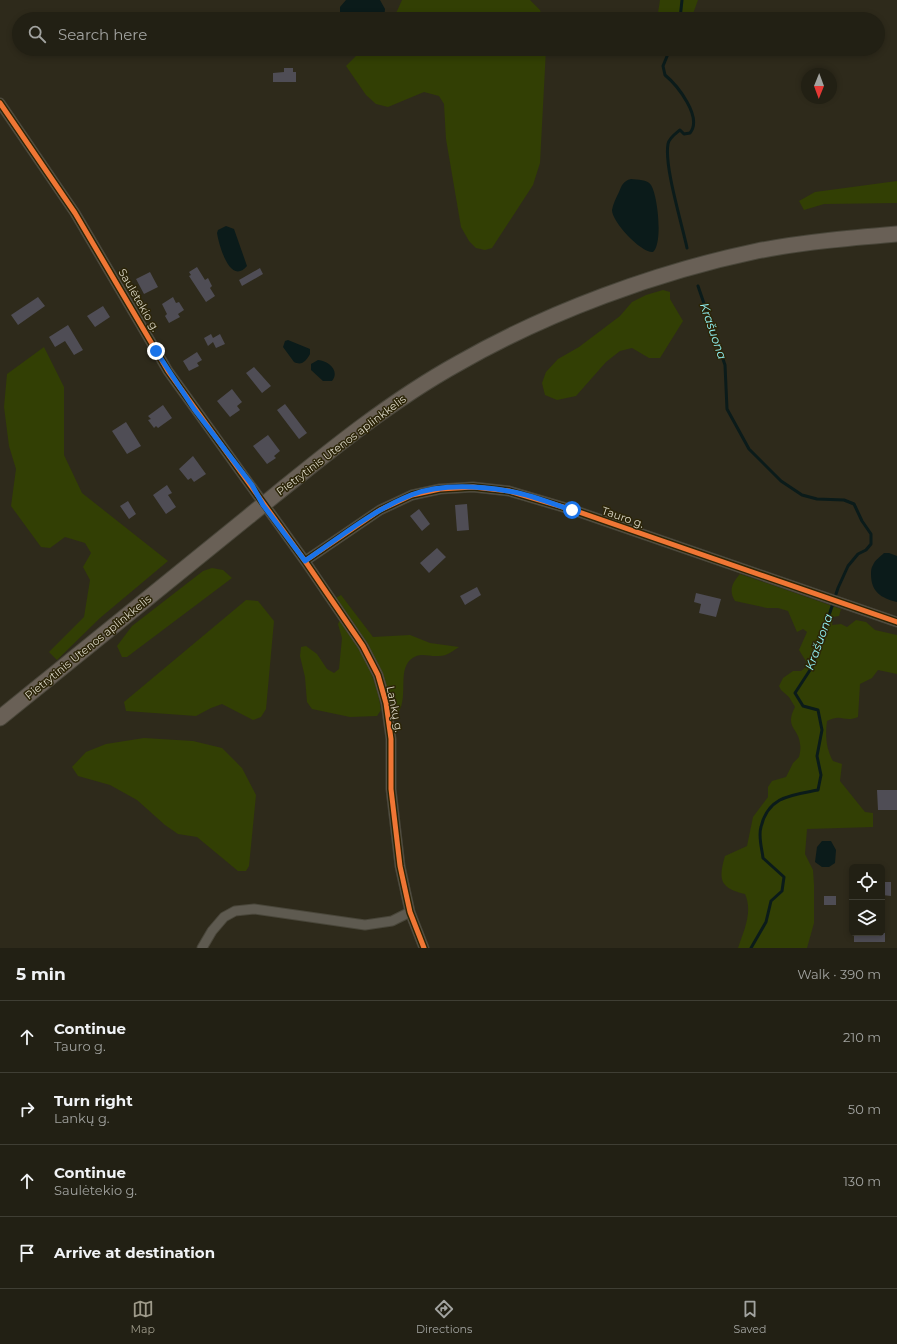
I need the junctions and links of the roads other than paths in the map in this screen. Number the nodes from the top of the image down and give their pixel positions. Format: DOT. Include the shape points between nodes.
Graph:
graph roads {
  1 [pos="0,103"];
  2 [pos="897,234"];
  3 [pos="263,505"];
  4 [pos="305,561"];
  5 [pos="897,622"];
  6 [pos="0,718"];
  7 [pos="410,912"];
  8 [pos="202,948"];
  9 [pos="424,948"];
  1 -- 3 [label="street, Saulėtekio g." via="75,213 168,371 252,485"];
  2 -- 3 [label="highway, Pietrytinis Utenos aplinkkelis" via="808,243 733,256 652,279 560,315 489,347 433,378 373,418"];
  3 -- 4 [label="street, Lankų g."];
  3 -- 6 [label="highway, Pietrytinis Utenos aplinkkelis"];
  4 -- 5 [label="street, Tauro g." via="380,510 412,495 440,489 473,487 509,491 572,510"];
  4 -- 7 [label="street, Lankų g." via="363,646 378,675 386,703 391,739 391,789 400,866"];
  7 -- 8 [label="street" via="392,921 365,925 254,909 235,911 224,917"];
  7 -- 9 [label="street, Lankų g."];
}
